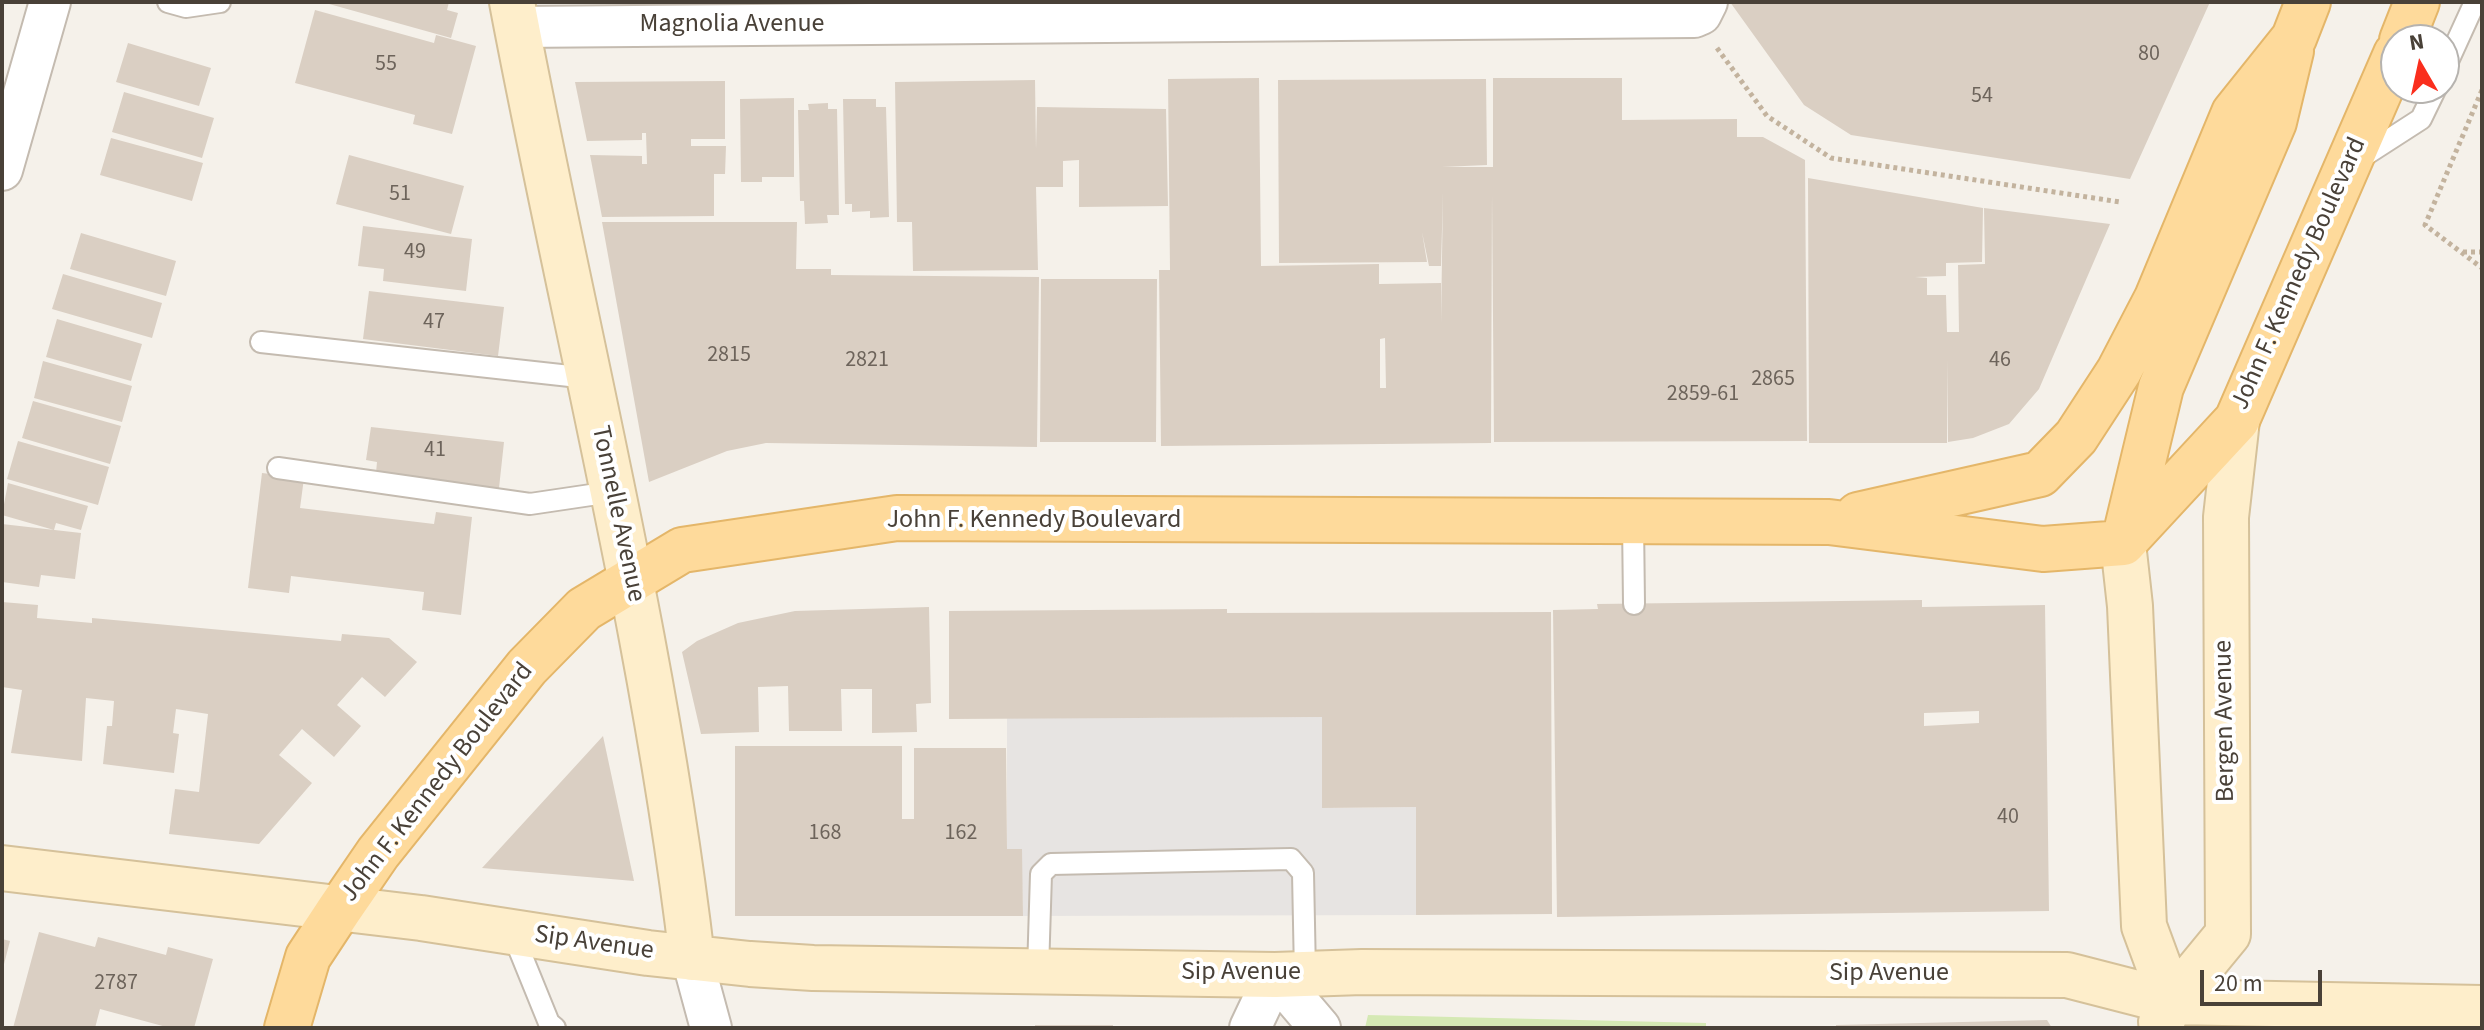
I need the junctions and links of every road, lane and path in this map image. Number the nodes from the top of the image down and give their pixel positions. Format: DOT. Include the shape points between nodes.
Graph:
graph roads {
  1 [pos="50,2"];
  2 [pos="168,2"];
  3 [pos="220,2"];
  4 [pos="2417,2"];
  5 [pos="2475,2"];
  6 [pos="1700,10"];
  7 [pos="514,14"];
  8 [pos="2301,20"];
  9 [pos="2408,24"];
  10 [pos="2460,35"];
  11 [pos="2380,90"];
  12 [pos="2482,90"];
  13 [pos="2428,104"];
  14 [pos="2346,167"];
  15 [pos="2,170"];
  16 [pos="2120,202"];
  17 [pos="2461,252"];
  18 [pos="2482,252"];
  19 [pos="2482,268"];
  20 [pos="261,342"];
  21 [pos="588,378"];
  22 [pos="2237,420"];
  23 [pos="278,468"];
  24 [pos="611,492"];
  25 [pos="1633,521"];
  26 [pos="1829,522"];
  27 [pos="2123,543"];
  28 [pos="632,580"];
  29 [pos="1634,604"];
  30 [pos="2,868"];
  31 [pos="339,910"];
  32 [pos="512,932"];
  33 [pos="692,958"];
  34 [pos="1038,971"];
  35 [pos="1290,974"];
  36 [pos="2482,1008"];
  37 [pos="2165,1015"];
  38 [pos="287,1028"];
  39 [pos="555,1028"];
  40 [pos="711,1028"];
  41 [pos="1250,1028"];
  42 [pos="1320,1028"];
  1 -- 15 [label="street"];
  2 -- 3 [label="lane" via="186,7"];
  4 -- 9 [label="main road"];
  5 -- 10 [label="lane"];
  6 -- 7 [label="street, Magnolia Avenue"];
  6 -- 16 [label="path" via="1767,116 1831,158"];
  7 -- 21 [label="street, Tonnelle Avenue"];
  8 -- 26 [label="main road, John F. Kennedy Boulevard" via="2234,113 2151,310 2119,371 2067,446 2040,474"];
  8 -- 27 [label="main road" via="2274,122 2161,387"];
  11 -- 14 [label="main road, John F. Kennedy Boulevard"];
  12 -- 17 [label="path" via="2425,225"];
  13 -- 14 [label="lane" via="2421,119"];
  14 -- 22 [label="main road, John F. Kennedy Boulevard"];
  17 -- 18 [label="path"];
  17 -- 19 [label="path"];
  20 -- 21 [label="lane"];
  21 -- 24 [label="street, Tonnelle Avenue"];
  22 -- 27 [label="main road, John F. Kennedy Boulevard"];
  22 -- 37 [label="street, Bergen Avenue" via="2225,545 2228,934"];
  23 -- 24 [label="lane" via="530,504"];
  24 -- 28 [label="street, Tonnelle Avenue"];
  25 -- 26 [label="main road, John F. Kennedy Boulevard"];
  25 -- 28 [label="main road, John F. Kennedy Boulevard" via="897,518 682,550"];
  25 -- 29 [label="lane"];
  26 -- 27 [label="main road, John F. Kennedy Boulevard" via="2043,549"];
  27 -- 37 [label="street" via="2144,926"];
  28 -- 31 [label="main road, John F. Kennedy Boulevard" via="584,609 527,667 378,853"];
  28 -- 33 [label="street, Tonnelle Avenue"];
  30 -- 31 [label="street, Sip Avenue"];
  31 -- 32 [label="street, Sip Avenue"];
  31 -- 38 [label="main road, John F. Kennedy Boulevard" via="308,957"];
  32 -- 33 [label="street, Sip Avenue"];
  32 -- 39 [label="lane"];
  33 -- 34 [label="street, Sip Avenue" via="813,968"];
  33 -- 40 [label="street, Tonnelle Avenue"];
  34 -- 35 [label="street, Sip Avenue"];
  34 -- 35 [label="lane" via="1041,874 1051,864 1291,859 1303,873"];
  35 -- 37 [label="street, Sip Avenue" via="2067,975"];
  35 -- 41 [label="street"];
  35 -- 42 [label="street"];
  36 -- 37 [label="street, Sip Avenue"];
}
